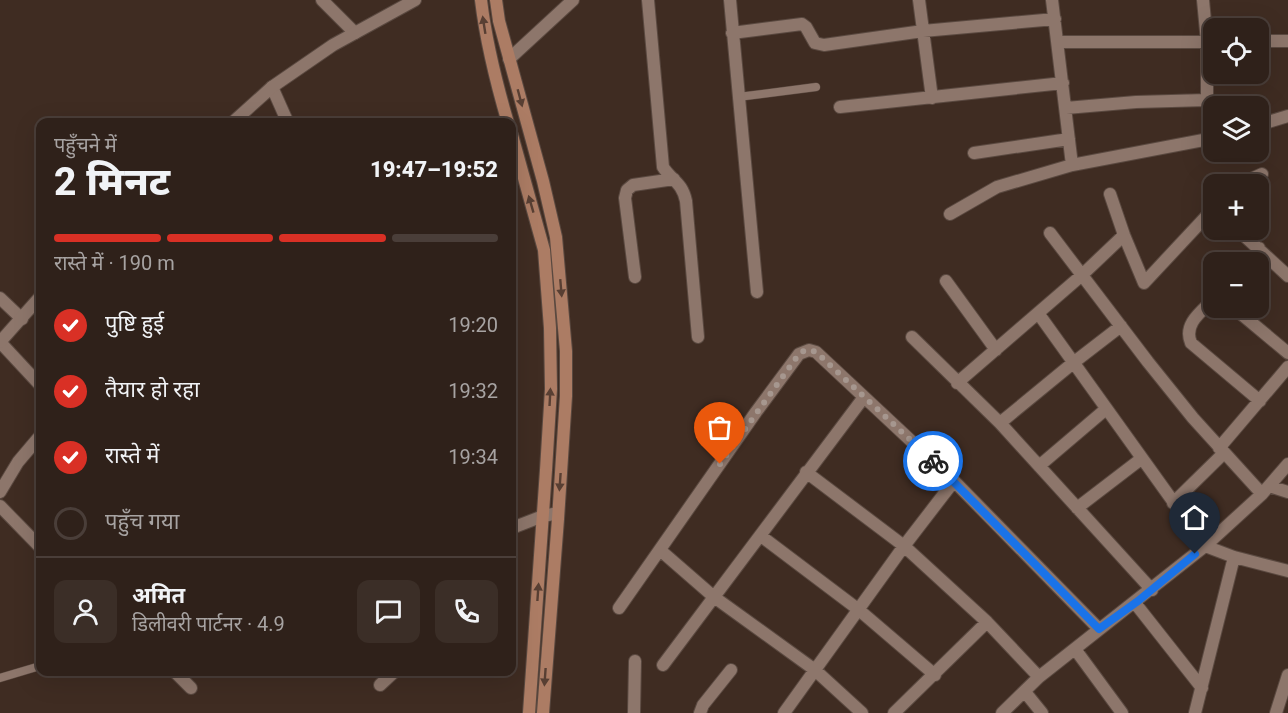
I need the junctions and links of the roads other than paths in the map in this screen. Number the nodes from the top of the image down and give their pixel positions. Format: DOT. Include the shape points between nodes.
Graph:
graph roads {
  1 [pos="322,0"];
  2 [pos="416,0"];
  3 [pos="481,0"];
  4 [pos="496,0"];
  5 [pos="573,0"];
  6 [pos="648,0"];
  7 [pos="730,0"];
  8 [pos="919,0"];
  9 [pos="1052,0"];
  10 [pos="1203,0"];
  11 [pos="1206,18"];
  12 [pos="1055,19"];
  13 [pos="923,31"];
  14 [pos="355,33"];
  15 [pos="732,33"];
  16 [pos="1269,41"];
  17 [pos="1288,41"];
  18 [pos="1058,42"];
  19 [pos="1203,42"];
  20 [pos="509,59"];
  21 [pos="1063,83"];
  22 [pos="272,87"];
  23 [pos="816,87"];
  24 [pos="738,97"];
  25 [pos="932,98"];
  26 [pos="1203,100"];
  27 [pos="840,107"];
  28 [pos="1066,108"];
  29 [pos="1288,116"];
  30 [pos="238,118"];
  31 [pos="286,118"];
  32 [pos="507,118"];
  33 [pos="1269,122"];
  34 [pos="1069,139"];
  35 [pos="1203,141"];
  36 [pos="516,149"];
  37 [pos="974,153"];
  38 [pos="1072,165"];
  39 [pos="674,180"];
  40 [pos="1110,194"];
  41 [pos="950,214"];
  42 [pos="1203,220"];
  43 [pos="1050,233"];
  44 [pos="1124,235"];
  45 [pos="1250,240"];
  46 [pos="1259,248"];
  47 [pos="1255,252"];
  48 [pos="1083,275"];
  49 [pos="1288,276"];
  50 [pos="635,277"];
  51 [pos="946,281"];
  52 [pos="757,292"];
  53 [pos="0,298"];
  54 [pos="36,302"];
  55 [pos="1203,311"];
  56 [pos="1038,313"];
  57 [pos="1246,318"];
  58 [pos="22,319"];
  59 [pos="1121,326"];
  60 [pos="698,337"];
  61 [pos="912,337"];
  62 [pos="0,342"];
  63 [pos="996,350"];
  64 [pos="1288,353"];
  65 [pos="1073,363"];
  66 [pos="1288,367"];
  67 [pos="36,381"];
  68 [pos="957,382"];
  69 [pos="864,397"];
  70 [pos="1260,401"];
  71 [pos="1106,410"];
  72 [pos="1000,423"];
  73 [pos="36,441"];
  74 [pos="1221,450"];
  75 [pos="1141,459"];
  76 [pos="1288,464"];
  77 [pos="1039,465"];
  78 [pos="806,472"];
  79 [pos="954,481"];
  80 [pos="1265,490"];
  81 [pos="0,492"];
  82 [pos="1288,492"];
  83 [pos="1173,503"];
  84 [pos="0,506"];
  85 [pos="1077,508"];
  86 [pos="558,513"];
  87 [pos="543,516"];
  88 [pos="516,526"];
  89 [pos="761,536"];
  90 [pos="36,543"];
  91 [pos="904,546"];
  92 [pos="1205,546"];
  93 [pos="660,550"];
  94 [pos="1234,557"];
  95 [pos="1288,570"];
  96 [pos="1152,590"];
  97 [pos="714,597"];
  98 [pos="1135,603"];
  99 [pos="619,608"];
  100 [pos="859,610"];
  101 [pos="987,622"];
  102 [pos="1099,629"];
  103 [pos="1075,649"];
  104 [pos="635,661"];
  105 [pos="663,665"];
  106 [pos="36,667"];
  107 [pos="731,670"];
  108 [pos="815,670"];
  109 [pos="934,675"];
  110 [pos="1288,675"];
  111 [pos="178,676"];
  112 [pos="390,676"];
  113 [pos="1040,677"];
  114 [pos="0,678"];
  115 [pos="380,685"];
  116 [pos="192,688"];
  117 [pos="1202,688"];
  118 [pos="1024,692"];
  119 [pos="529,713"];
  120 [pos="543,713"];
  121 [pos="634,713"];
  122 [pos="700,713"];
  123 [pos="784,713"];
  124 [pos="862,713"];
  125 [pos="894,713"];
  126 [pos="1002,713"];
  127 [pos="1042,713"];
  128 [pos="1122,713"];
  129 [pos="1195,713"];
  130 [pos="1276,713"];
  1 -- 14 [label="street"];
  2 -- 14 [label="street"];
  32 -- 3 [label="main road, one-way" via="494,75"];
  4 -- 20 [label="main road"];
  5 -- 20 [label="street"];
  6 -- 39 [label="street" via="663,167"];
  7 -- 15 [label="street"];
  8 -- 13 [label="street"];
  9 -- 12 [label="street"];
  10 -- 11 [label="street"];
  12 -- 13 [label="street"];
  12 -- 18 [label="street"];
  13 -- 15 [label="street" via="824,45 815,43 802,24"];
  13 -- 25 [label="street"];
  14 -- 22 [label="street"];
  15 -- 24 [label="street"];
  16 -- 17 [label="street"];
  18 -- 19 [label="street"];
  18 -- 21 [label="street"];
  20 -- 86 [label="main road, one-way" via="556,237 566,351"];
  21 -- 25 [label="street"];
  21 -- 28 [label="street"];
  22 -- 30 [label="street"];
  22 -- 31 [label="street"];
  23 -- 24 [label="lane"];
  24 -- 52 [label="street"];
  25 -- 27 [label="street"];
  26 -- 28 [label="street"];
  28 -- 34 [label="street"];
  29 -- 33 [label="street"];
  34 -- 37 [label="street"];
  34 -- 38 [label="street"];
  35 -- 38 [label="street"];
  87 -- 36 [label="main road, one-way" via="551,389 548,283 544,250"];
  38 -- 41 [label="street" via="997,188"];
  39 -- 50 [label="street" via="633,185 627,190"];
  39 -- 60 [label="street" via="683,189 686,201"];
  40 -- 44 [label="street"];
  42 -- 44 [label="street" via="1144,283"];
  43 -- 48 [label="street"];
  44 -- 48 [label="street"];
  45 -- 46 [label="street"];
  46 -- 47 [label="street"];
  46 -- 49 [label="street"];
  48 -- 56 [label="street"];
  48 -- 59 [label="street"];
  51 -- 63 [label="street"];
  53 -- 58 [label="street"];
  54 -- 58 [label="street"];
  55 -- 70 [label="street" via="1189,326 1191,343"];
  56 -- 63 [label="street"];
  56 -- 65 [label="street"];
  57 -- 64 [label="street"];
  58 -- 62 [label="street"];
  59 -- 65 [label="street"];
  59 -- 74 [label="street"];
  61 -- 68 [label="street"];
  62 -- 67 [label="street"];
  63 -- 68 [label="street"];
  65 -- 71 [label="street"];
  65 -- 72 [label="street"];
  66 -- 70 [label="street"];
  68 -- 72 [label="street"];
  69 -- 78 [label="street"];
  69 -- 79 [label="street"];
  69 -- 93 [label="street" via="816,352 802,351"];
  70 -- 74 [label="street"];
  71 -- 75 [label="street"];
  71 -- 77 [label="street"];
  72 -- 77 [label="street"];
  73 -- 81 [label="street"];
  74 -- 80 [label="street"];
  74 -- 83 [label="street"];
  75 -- 83 [label="street"];
  75 -- 85 [label="street"];
  76 -- 80 [label="street"];
  77 -- 85 [label="street"];
  78 -- 89 [label="street"];
  78 -- 91 [label="street"];
  79 -- 91 [label="street"];
  79 -- 102 [label="street"];
  80 -- 82 [label="street"];
  80 -- 92 [label="street"];
  83 -- 92 [label="street"];
  84 -- 90 [label="street"];
  85 -- 96 [label="street"];
  86 -- 87 [label="street"];
  86 -- 120 [label="main road, one-way"];
  87 -- 88 [label="street"];
  119 -- 87 [label="main road, one-way"];
  89 -- 97 [label="street"];
  89 -- 100 [label="street"];
  91 -- 100 [label="street"];
  91 -- 101 [label="street"];
  92 -- 94 [label="street"];
  92 -- 96 [label="street"];
  93 -- 97 [label="street"];
  93 -- 99 [label="street"];
  94 -- 95 [label="street"];
  94 -- 117 [label="street"];
  96 -- 98 [label="street"];
  97 -- 105 [label="street"];
  97 -- 108 [label="street"];
  98 -- 102 [label="street"];
  98 -- 117 [label="street"];
  100 -- 108 [label="street"];
  100 -- 109 [label="street"];
  101 -- 109 [label="street"];
  101 -- 113 [label="street"];
  102 -- 103 [label="street"];
  103 -- 113 [label="street"];
  103 -- 128 [label="street"];
  104 -- 121 [label="street"];
  106 -- 114 [label="lane"];
  107 -- 122 [label="street"];
  108 -- 123 [label="street"];
  108 -- 124 [label="street"];
  109 -- 125 [label="street"];
  110 -- 130 [label="street"];
  111 -- 116 [label="street"];
  112 -- 115 [label="street"];
  113 -- 118 [label="street"];
  117 -- 129 [label="street"];
  118 -- 126 [label="street"];
  118 -- 127 [label="street"];
}
